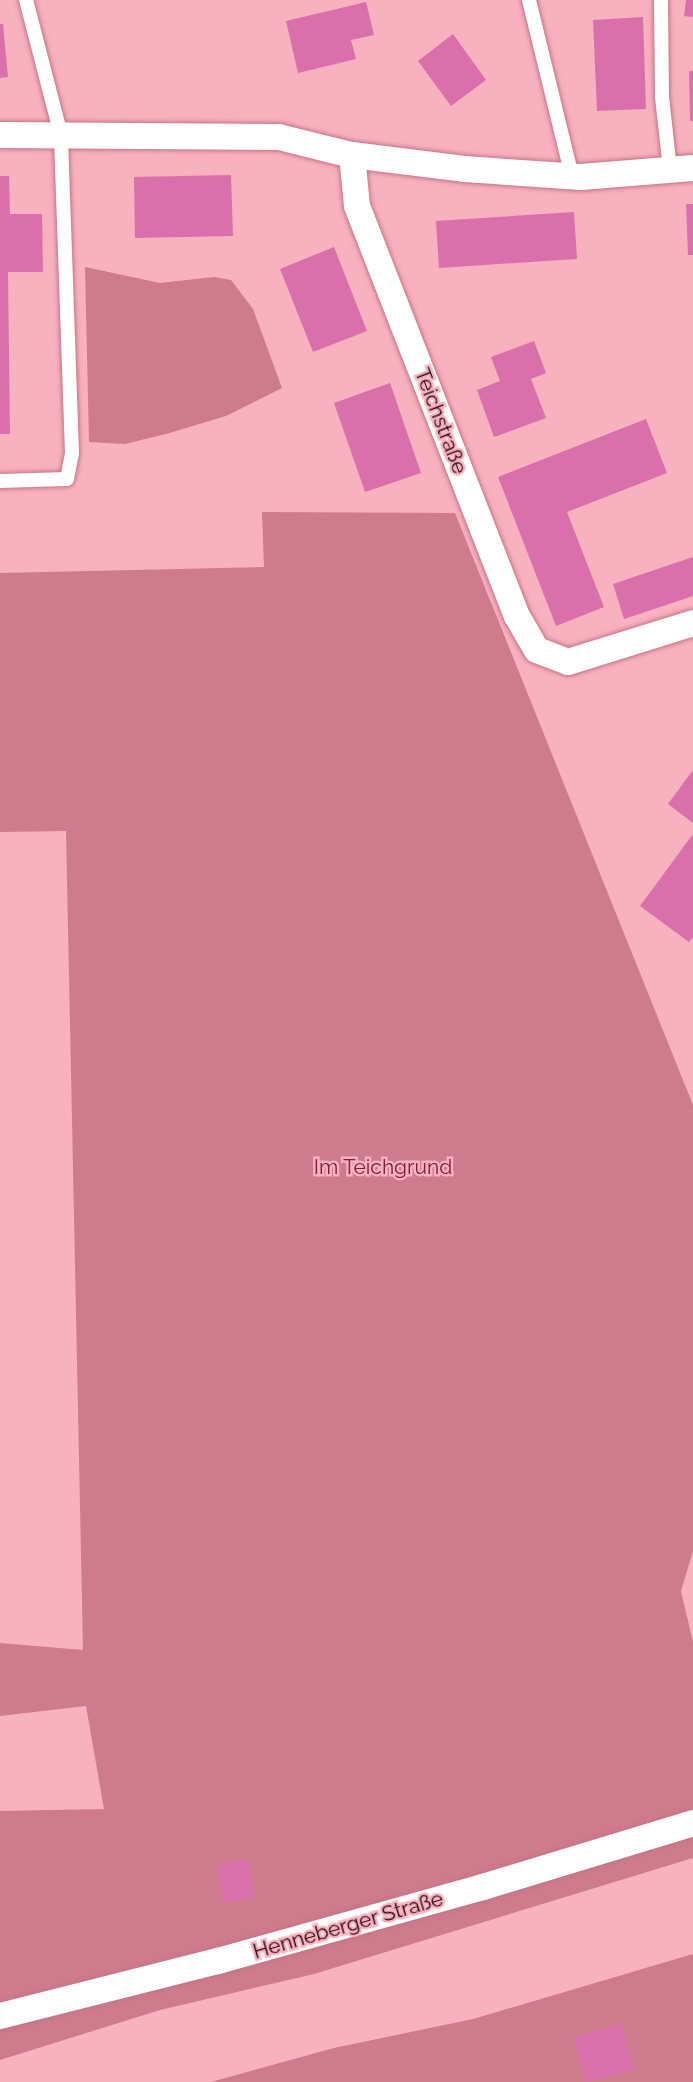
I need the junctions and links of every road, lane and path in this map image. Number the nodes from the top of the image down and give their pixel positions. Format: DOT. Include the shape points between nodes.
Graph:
graph roads {
  1 [pos="26,0"];
  2 [pos="529,0"];
  3 [pos="661,0"];
  4 [pos="0,135"];
  5 [pos="61,135"];
  6 [pos="352,155"];
  7 [pos="682,169"];
  8 [pos="572,176"];
  9 [pos="0,481"];
  10 [pos="693,623"];
  11 [pos="693,1823"];
  12 [pos="0,2016"];
  1 -- 5 [label="lane"];
  2 -- 8 [label="lane"];
  3 -- 7 [label="lane" via="662,97"];
  4 -- 5 [label="street"];
  5 -- 6 [label="street" via="279,136"];
  5 -- 9 [label="lane" via="72,453 67,479"];
  6 -- 8 [label="street"];
  6 -- 10 [label="street, Teichstraße" via="357,206 517,617 537,650 568,662"];
  7 -- 8 [label="street"];
  11 -- 12 [label="street, Henneberger Straße" via="245,1954"];
}
